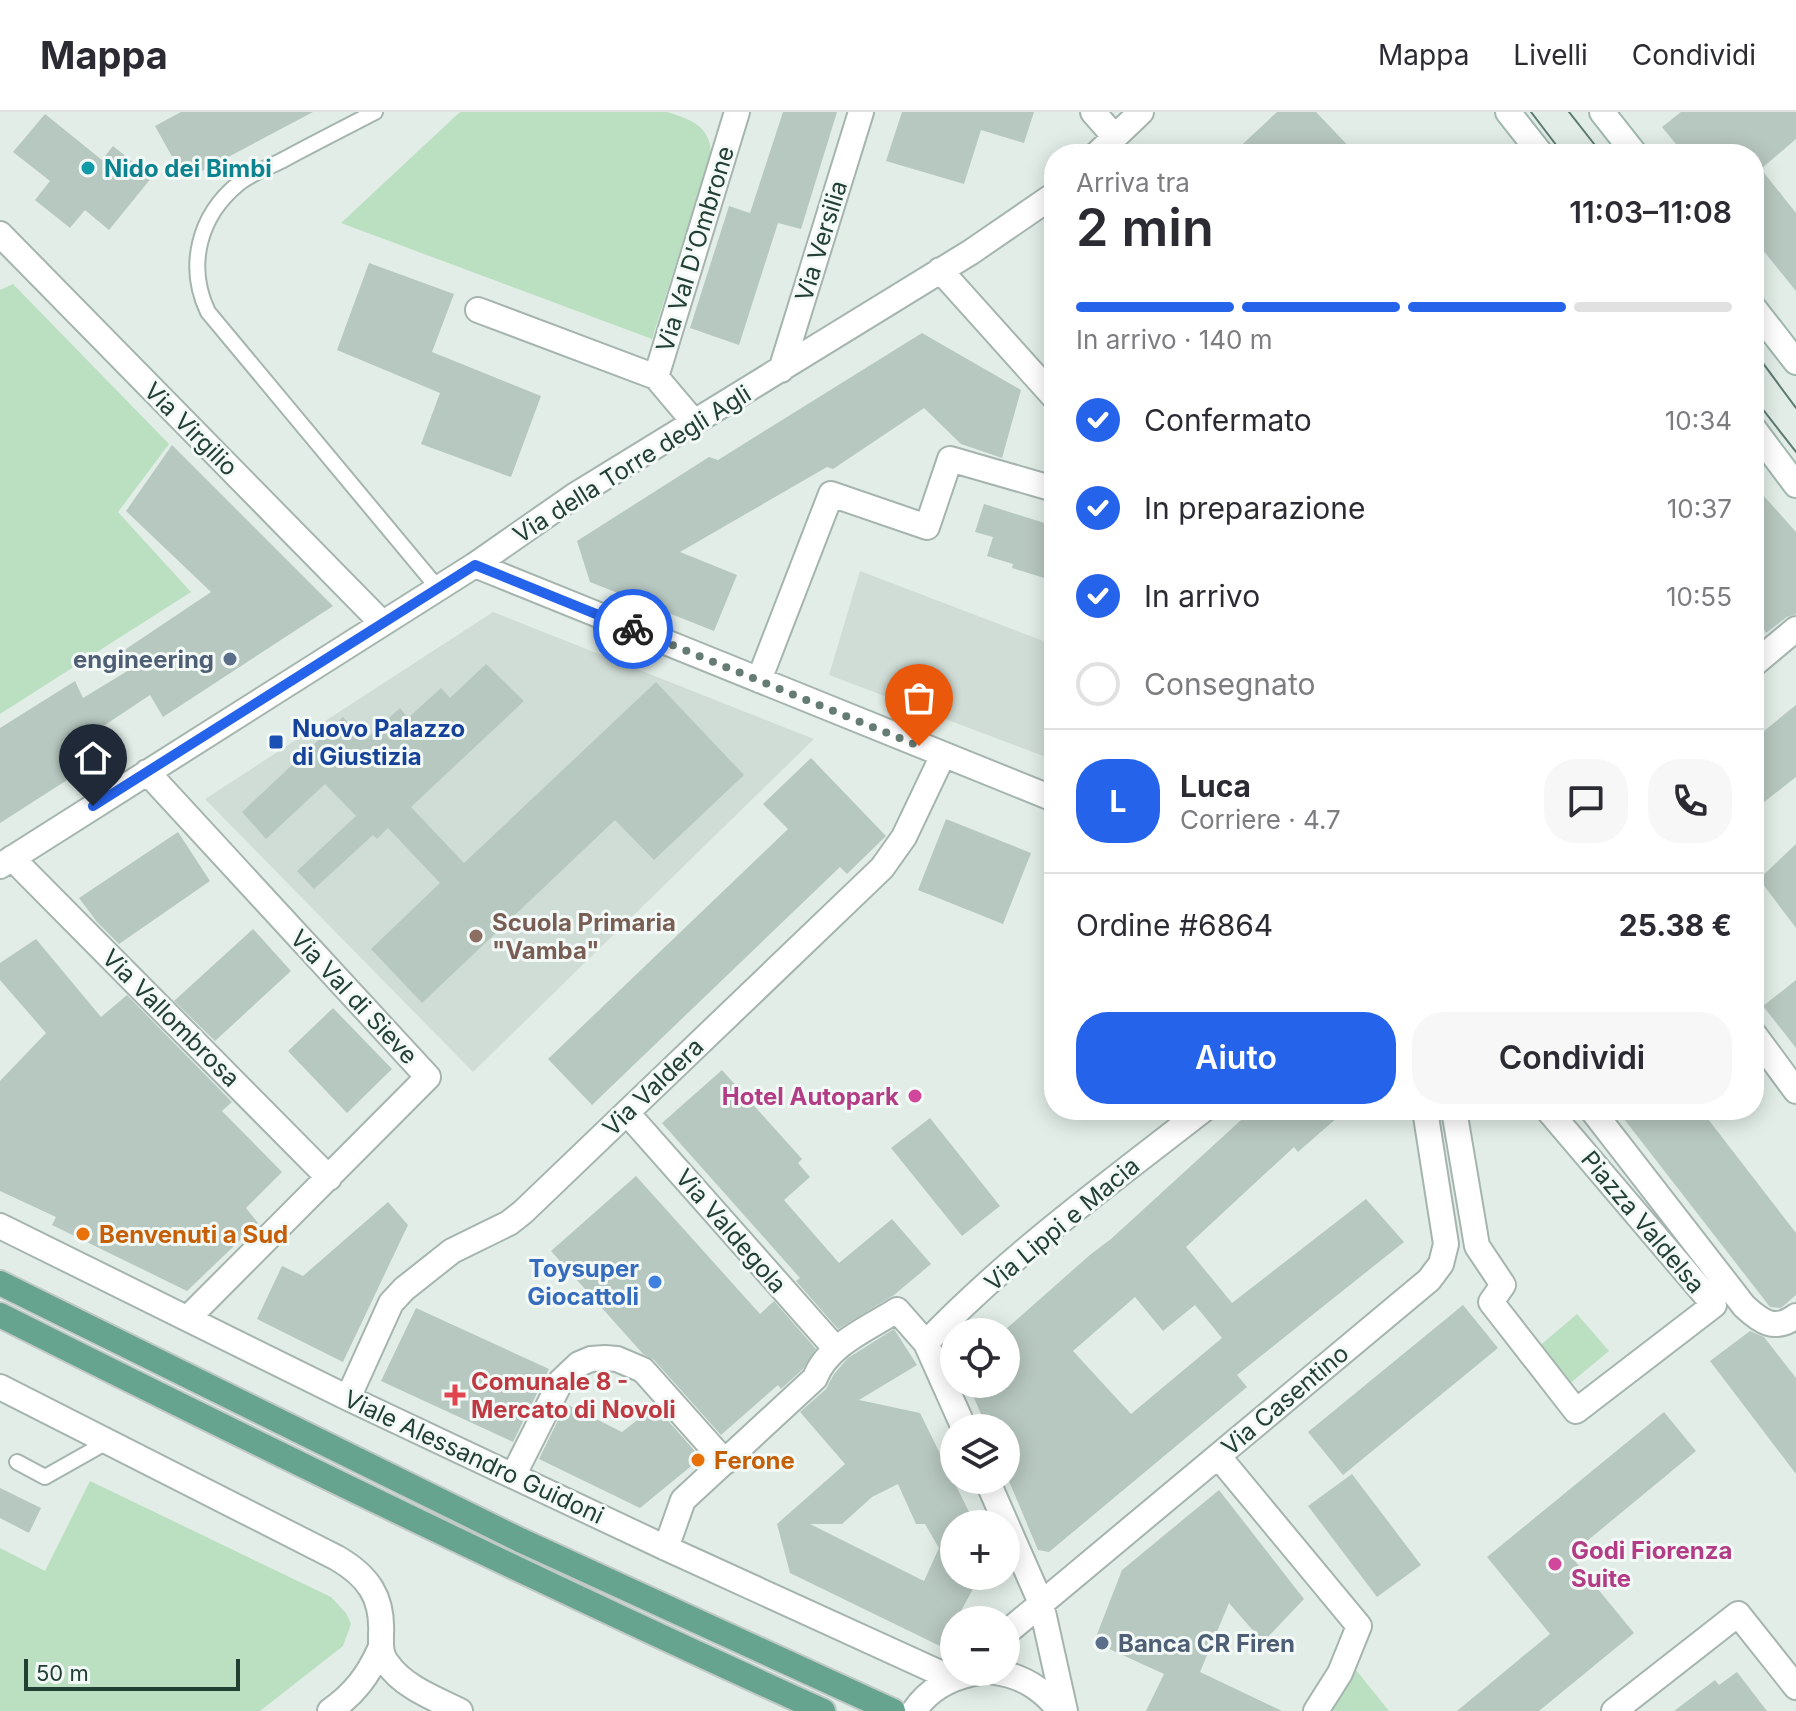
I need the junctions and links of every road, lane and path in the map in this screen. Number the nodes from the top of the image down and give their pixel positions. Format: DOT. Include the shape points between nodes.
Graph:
graph roads {
  1 [pos="375,112"];
  2 [pos="737,112"];
  3 [pos="861,112"];
  4 [pos="1093,112"];
  5 [pos="1141,112"];
  6 [pos="1508,112"];
  7 [pos="1602,112"];
  8 [pos="1115,137"];
  9 [pos="1108,144"];
  10 [pos="1533,144"];
  11 [pos="1627,144"];
  12 [pos="1044,205"];
  13 [pos="0,234"];
  14 [pos="940,270"];
  15 [pos="478,310"];
  16 [pos="1764,321"];
  17 [pos="1796,362"];
  18 [pos="781,370"];
  19 [pos="656,377"];
  20 [pos="1044,386"];
  21 [pos="694,422"];
  22 [pos="1764,442"];
  23 [pos="1796,485"];
  24 [pos="1044,486"];
  25 [pos="475,565"];
  26 [pos="437,587"];
  27 [pos="382,623"];
  28 [pos="1796,629"];
  29 [pos="1764,656"];
  30 [pos="759,680"];
  31 [pos="943,755"];
  32 [pos="147,772"];
  33 [pos="1044,795"];
  34 [pos="6,862"];
  35 [pos="1764,1048"];
  36 [pos="1796,1091"];
  37 [pos="627,1113"];
  38 [pos="1190,1120"];
  39 [pos="1427,1120"];
  40 [pos="1456,1120"];
  41 [pos="1557,1120"];
  42 [pos="1600,1120"];
  43 [pos="329,1178"];
  44 [pos="0,1226"];
  45 [pos="0,1283"];
  46 [pos="0,1315"];
  47 [pos="1796,1316"];
  48 [pos="188,1318"];
  49 [pos="926,1343"];
  50 [pos="836,1349"];
  51 [pos="0,1387"];
  52 [pos="348,1398"];
  53 [pos="941,1414"];
  54 [pos="958,1414"];
  55 [pos="107,1442"];
  56 [pos="1218,1456"];
  57 [pos="17,1462"];
  58 [pos="725,1462"];
  59 [pos="513,1476"];
  60 [pos="992,1494"];
  61 [pos="666,1548"];
  62 [pos="1020,1586"];
  63 [pos="1034,1608"];
  64 [pos="1020,1620"];
  65 [pos="380,1649"];
  66 [pos="940,1668"];
  67 [pos="1020,1678"];
  68 [pos="940,1684"];
  69 [pos="1796,1687"];
  70 [pos="330,1711"];
  71 [pos="460,1711"];
  72 [pos="823,1711"];
  73 [pos="893,1711"];
  74 [pos="914,1711"];
  75 [pos="1063,1711"];
  76 [pos="1316,1711"];
  77 [pos="1614,1711"];
  1 -- 26 [label="lane" via="240,182 220,202 200,244 198,292 208,312"];
  2 -- 19 [label="street, Via Val D'Ombrone"];
  3 -- 18 [label="street, Via Versilia"];
  4 -- 8 [label="street"];
  5 -- 8 [label="street"];
  6 -- 10 [label="street"];
  7 -- 11 [label="street"];
  8 -- 9 [label="street"];
  12 -- 14 [label="street, Via della Torre degli Agli"];
  13 -- 27 [label="street, Via Virgilio"];
  14 -- 18 [label="street, Via della Torre degli Agli"];
  14 -- 20 [label="street"];
  15 -- 19 [label="street"];
  16 -- 17 [label="street"];
  18 -- 21 [label="street, Via della Torre degli Agli"];
  19 -- 21 [label="street, Via Val D'Ombrone"];
  21 -- 25 [label="street, Via della Torre degli Agli" via="561,504"];
  22 -- 23 [label="street"];
  24 -- 30 [label="street" via="950,459 927,527 831,494"];
  25 -- 26 [label="street, Via della Torre degli Agli"];
  25 -- 30 [label="street"];
  26 -- 27 [label="street, Via della Torre degli Agli"];
  27 -- 32 [label="street, Via della Torre degli Agli"];
  28 -- 29 [label="street"];
  30 -- 31 [label="street"];
  31 -- 33 [label="street"];
  31 -- 37 [label="street, Via Valdera" via="904,837 882,868"];
  32 -- 34 [label="street, Via della Torre degli Agli"];
  32 -- 43 [label="street, Via Val di Sieve" via="428,1077"];
  34 -- 43 [label="street, Via Vallombrosa"];
  35 -- 36 [label="street"];
  37 -- 50 [label="street, Via Valdegola"];
  37 -- 52 [label="street, Via Valdera" via="523,1212 452,1251 404,1289 391,1303"];
  38 -- 49 [label="street, Via Lippi e Macia" via="1055,1226"];
  39 -- 56 [label="street, Via Casentino" via="1446,1244 1441,1264 1429,1280"];
  40 -- 41 [label="street, Piazza Valdelsa" via="1477,1246 1503,1285 1491,1302 1576,1411 1714,1305"];
  42 -- 47 [label="street, Piazza Valdelsa" via="1756,1318 1771,1325"];
  43 -- 48 [label="street, Via Val di Sieve"];
  44 -- 48 [label="street, Viale Alessandro Guidoni"];
  45 -- 73 [label="main road" via="520,1540"];
  46 -- 72 [label="main road" via="625,1621"];
  48 -- 52 [label="street, Viale Alessandro Guidoni"];
  49 -- 50 [label="street" via="897,1310"];
  49 -- 53 [label="street" via="923,1375"];
  49 -- 54 [label="street"];
  50 -- 58 [label="street" via="815,1378"];
  51 -- 55 [label="street"];
  52 -- 59 [label="street, Viale Alessandro Guidoni"];
  55 -- 57 [label="lane" via="45,1477"];
  55 -- 65 [label="street" via="355,1569 377,1596"];
  56 -- 63 [label="street, Via Casentino"];
  56 -- 76 [label="street" via="1359,1626 1340,1673"];
  58 -- 59 [label="street" via="643,1370 605,1358 579,1364 561,1381"];
  58 -- 61 [label="street" via="683,1500"];
  59 -- 61 [label="street, Viale Alessandro Guidoni"];
  60 -- 63 [label="street"];
  61 -- 66 [label="street, Viale Alessandro Guidoni"];
  62 -- 63 [label="street"];
  63 -- 64 [label="street, Via Casentino"];
  63 -- 75 [label="street"];
  65 -- 70 [label="street" via="365,1680"];
  65 -- 71 [label="street" via="385,1662 407,1682"];
  67 -- 75 [label="street"];
  68 -- 74 [label="street"];
  69 -- 77 [label="street" via="1738,1614"];
}
